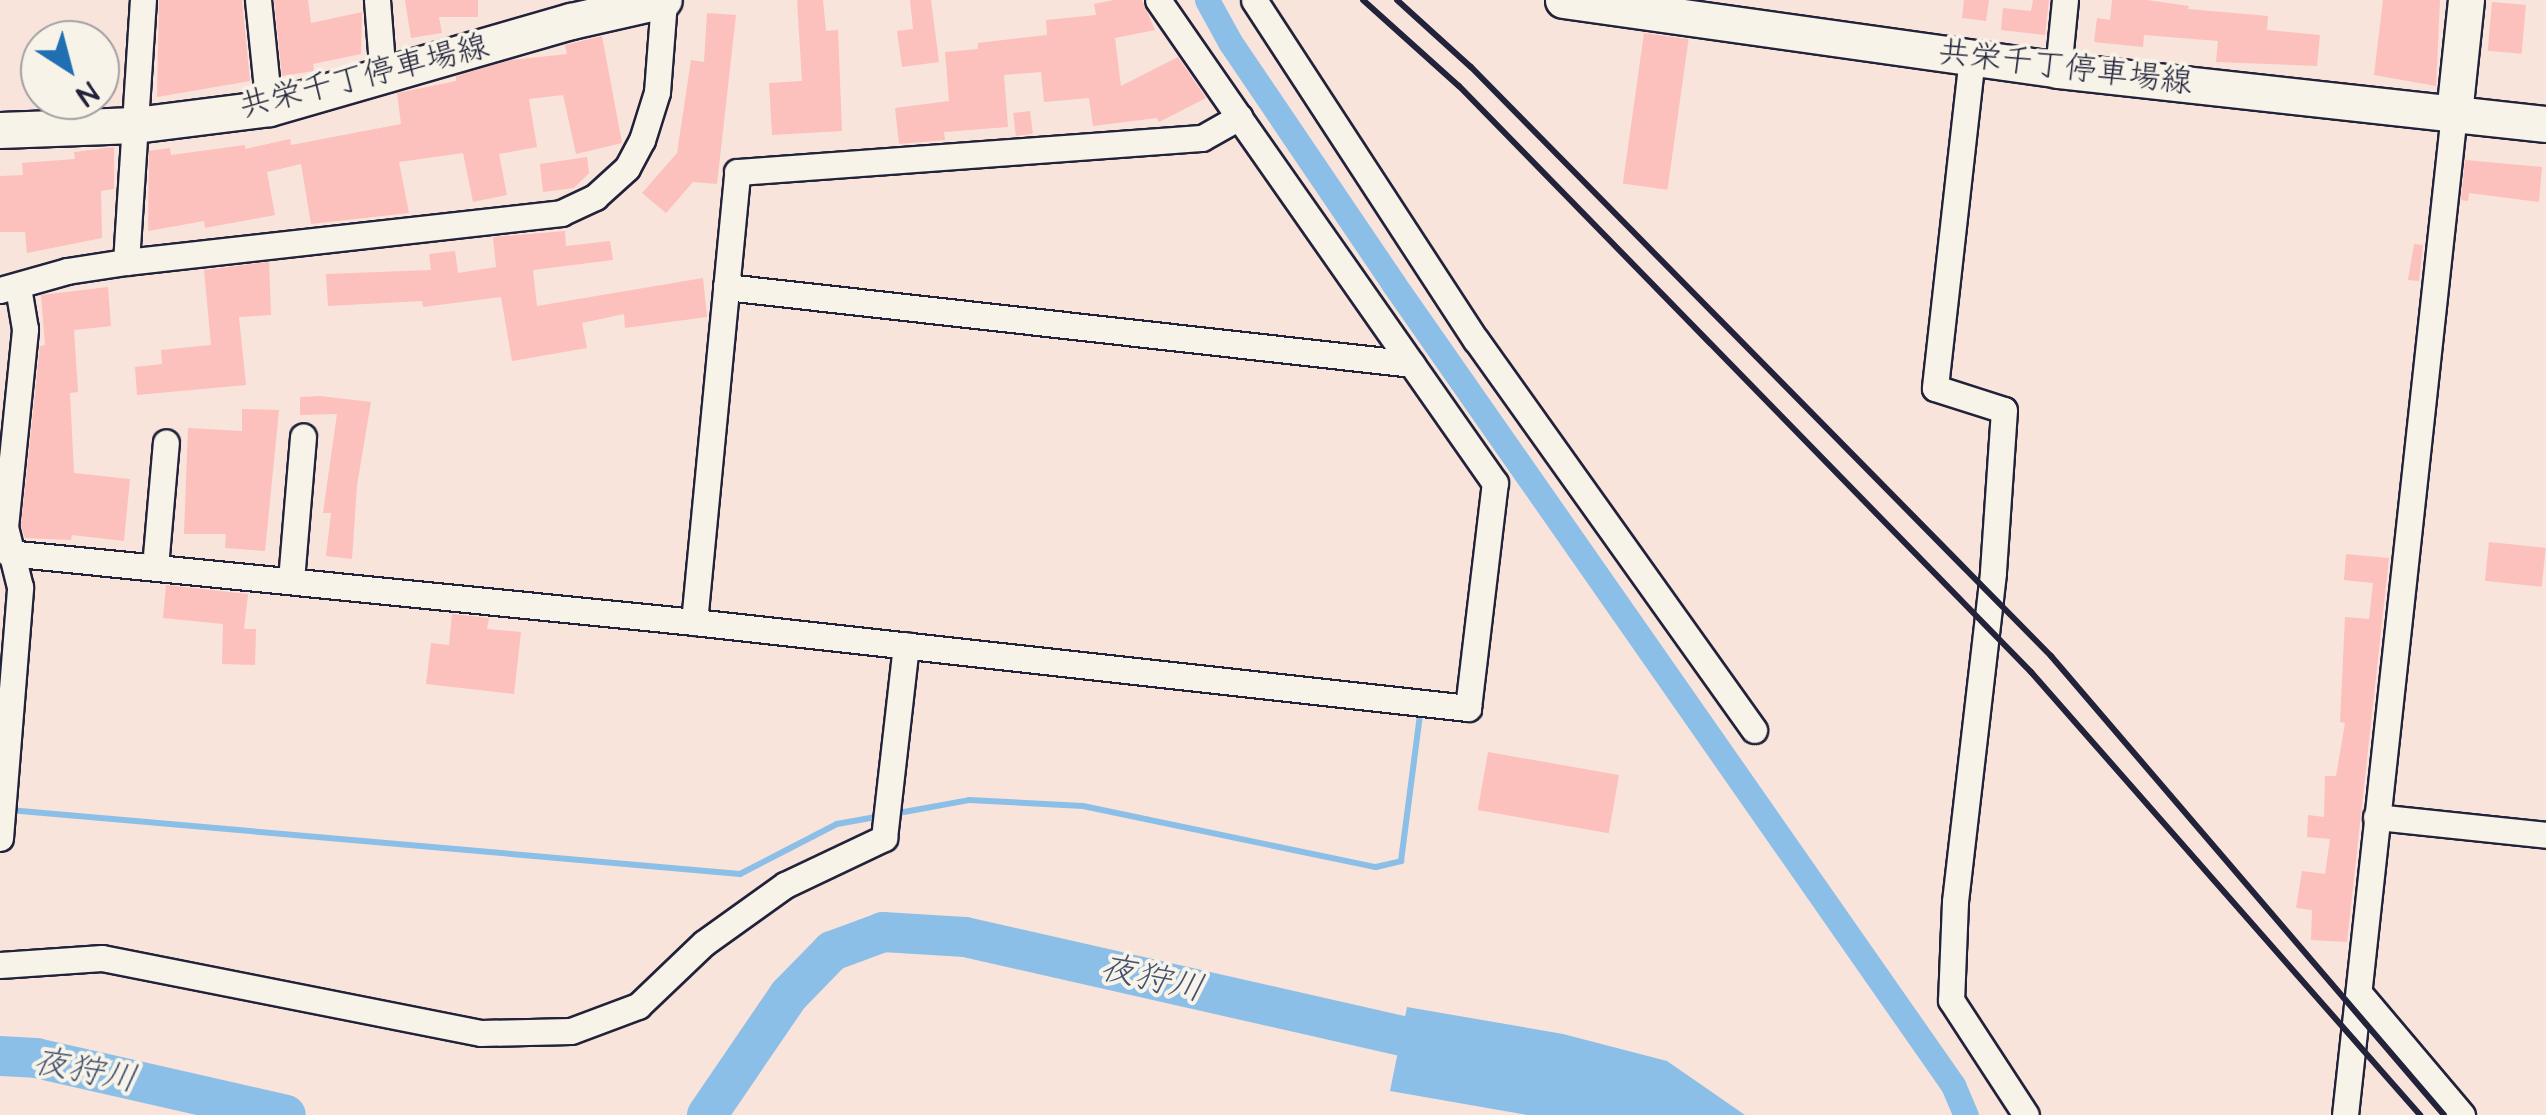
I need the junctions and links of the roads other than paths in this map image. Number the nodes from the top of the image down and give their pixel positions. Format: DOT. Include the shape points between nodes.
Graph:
graph roads {
  1 [pos="142,0"];
  2 [pos="258,0"];
  3 [pos="377,0"];
  4 [pos="664,0"];
  5 [pos="1158,0"];
  6 [pos="1254,0"];
  7 [pos="1563,0"];
  8 [pos="2065,0"];
  9 [pos="2466,0"];
  10 [pos="570,11"];
  11 [pos="1972,57"];
  12 [pos="2058,70"];
  13 [pos="382,78"];
  14 [pos="269,108"];
  15 [pos="2454,114"];
  16 [pos="1239,117"];
  17 [pos="135,124"];
  18 [pos="2546,124"];
  19 [pos="0,130"];
  20 [pos="126,262"];
  21 [pos="726,287"];
  22 [pos="9,289"];
  23 [pos="1412,364"];
  24 [pos="302,436"];
  25 [pos="166,442"];
  26 [pos="8,553"];
  27 [pos="155,567"];
  28 [pos="291,580"];
  29 [pos="694,622"];
  30 [pos="906,646"];
  31 [pos="1754,730"];
  32 [pos="2,772"];
  33 [pos="2376,817"];
  34 [pos="2,821"];
  35 [pos="2546,834"];
  36 [pos="0,964"];
  37 [pos="2359,993"];
  38 [pos="2026,1115"];
  39 [pos="2345,1115"];
  40 [pos="2462,1115"];
  1 -- 17 [label="street"];
  2 -- 14 [label="street"];
  3 -- 13 [label="street"];
  4 -- 10 [label="main road, 共栄千丁停車場線"];
  4 -- 20 [label="street" via="663,49 642,140 627,168 595,198 561,213"];
  5 -- 16 [label="street"];
  6 -- 31 [label="street" via="1476,340"];
  7 -- 11 [label="main road, 共栄千丁停車場線"];
  8 -- 12 [label="street"];
  9 -- 15 [label="main road"];
  10 -- 13 [label="main road, 共栄千丁停車場線"];
  11 -- 12 [label="main road, 共栄千丁停車場線"];
  11 -- 38 [label="street" via="1935,388 2004,410 1950,1000"];
  12 -- 15 [label="main road, 共栄千丁停車場線"];
  13 -- 14 [label="main road, 共栄千丁停車場線"];
  14 -- 17 [label="main road, 共栄千丁停車場線"];
  15 -- 18 [label="main road, 共栄千丁停車場線"];
  15 -- 33 [label="street"];
  16 -- 21 [label="street" via="1202,138 737,172"];
  16 -- 23 [label="street"];
  17 -- 19 [label="main road, 共栄千丁停車場線"];
  17 -- 20 [label="street"];
  20 -- 22 [label="street"];
  21 -- 23 [label="street"];
  21 -- 29 [label="street"];
  22 -- 26 [label="street" via="25,328"];
  23 -- 30 [label="street" via="1494,483 1468,708"];
  24 -- 28 [label="street"];
  25 -- 27 [label="street"];
  26 -- 27 [label="street"];
  26 -- 32 [label="street" via="20,587"];
  27 -- 28 [label="street"];
  28 -- 29 [label="street"];
  29 -- 30 [label="street"];
  30 -- 36 [label="street" via="884,838 785,885 704,942 638,1006 571,1032 482,1033 102,958"];
  32 -- 34 [label="street"];
  33 -- 35 [label="street"];
  33 -- 37 [label="street"];
  37 -- 39 [label="street"];
  37 -- 40 [label="street"];
}
